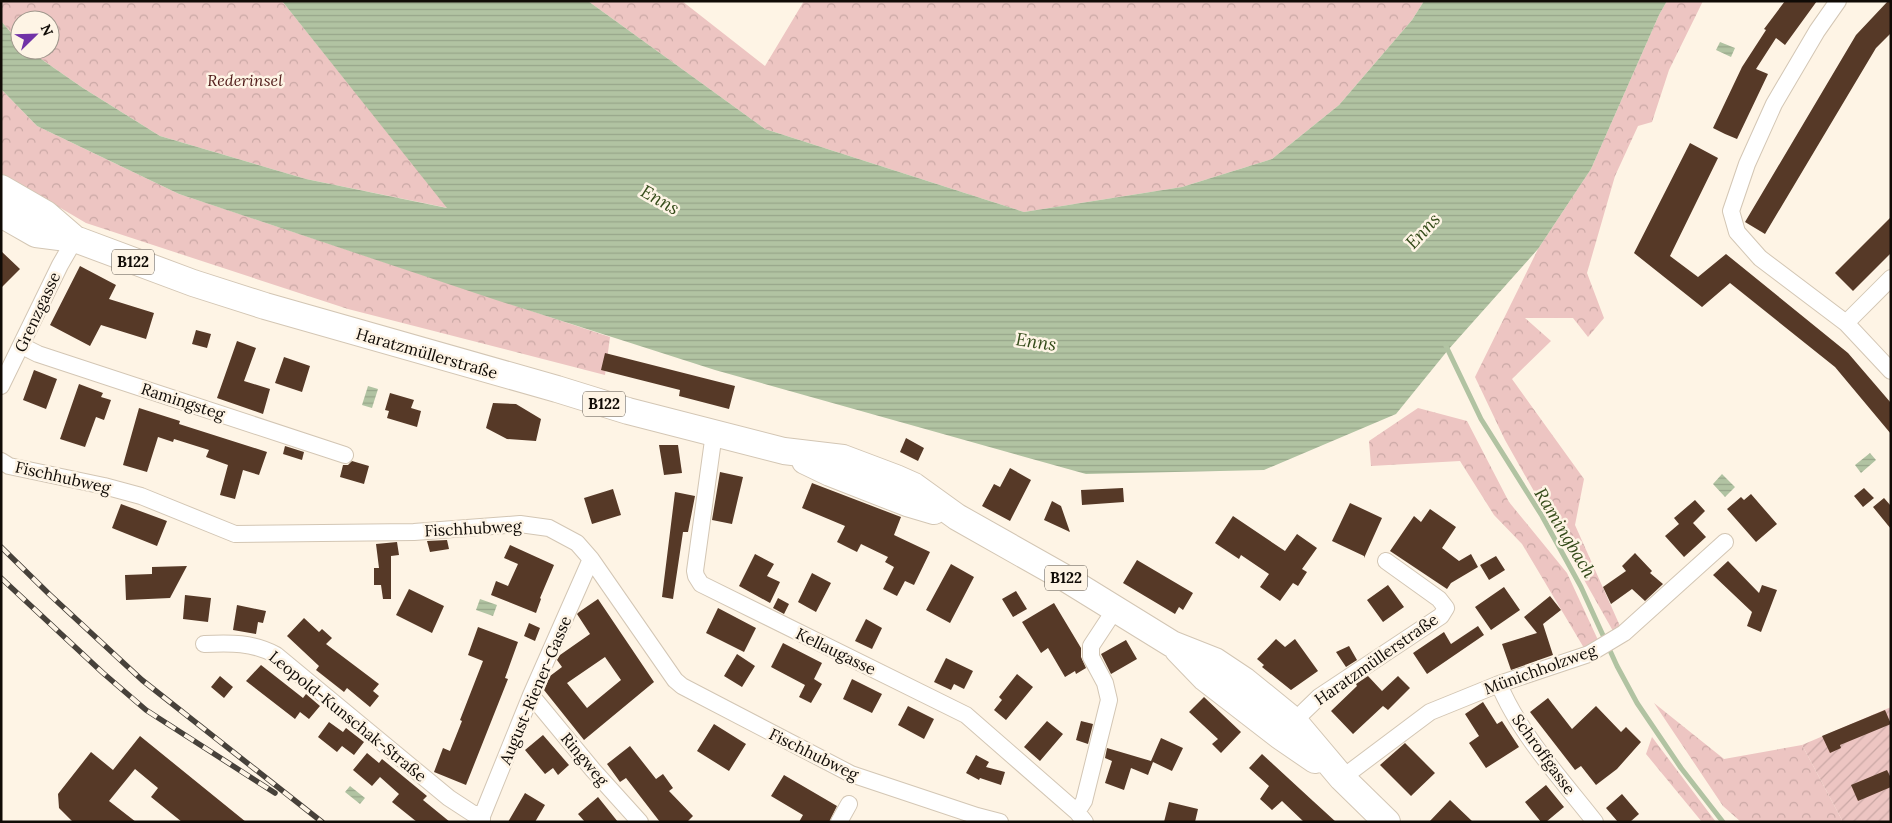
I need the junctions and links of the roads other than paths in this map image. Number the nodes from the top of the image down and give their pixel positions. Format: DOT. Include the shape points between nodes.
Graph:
graph roads {
  1 [pos="1838,1"];
  2 [pos="1,188"];
  3 [pos="1,214"];
  4 [pos="75,240"];
  5 [pos="1891,278"];
  6 [pos="1846,323"];
  7 [pos="22,346"];
  8 [pos="1891,371"];
  9 [pos="1,386"];
  10 [pos="714,433"];
  11 [pos="345,455"];
  12 [pos="1,461"];
  13 [pos="1725,542"];
  14 [pos="591,559"];
  15 [pos="1386,561"];
  16 [pos="1116,608"];
  17 [pos="204,644"];
  18 [pos="1499,684"];
  19 [pos="532,694"];
  20 [pos="1286,728"];
  21 [pos="1342,778"];
  22 [pos="849,804"];
  23 [pos="1081,817"];
  24 [pos="482,819"];
  25 [pos="640,822"];
  26 [pos="839,822"];
  27 [pos="1000,822"];
  28 [pos="1387,822"];
  29 [pos="1595,822"];
  1 -- 6 [label="street" via="1774,104 1747,164 1731,211 1737,232 1760,258"];
  2 -- 4 [label="main road, Haratzmüllerstraße / B122" via="46,214"];
  3 -- 4 [label="main road, Haratzmüllerstraße / B122" via="36,234"];
  4 -- 7 [label="street, Grenzgasse" via="60,264"];
  4 -- 10 [label="main road, Haratzmüllerstraße / B122" via="265,306"];
  5 -- 6 [label="street"];
  6 -- 8 [label="street"];
  7 -- 9 [label="street, Grenzgasse"];
  7 -- 11 [label="street, Ramingsteg"];
  10 -- 16 [label="main road, Haratzmüllerstraße / B122" via="784,451 843,458 878,470 914,486 957,517"];
  10 -- 23 [label="street, Kellaugasse" via="695,571 701,584 966,714"];
  12 -- 14 [label="street, Fischhubweg" via="9,466 141,496 235,534 414,532 520,524 549,528 577,543"];
  13 -- 18 [label="street, Münichholzweg" via="1624,633 1589,654"];
  14 -- 19 [label="street, August-Riener-Gasse"];
  14 -- 27 [label="street, Fischhubweg" via="682,686 851,774"];
  15 -- 20 [label="street, Haratzmüllerstraße" via="1439,599 1446,608 1441,616 1319,697"];
  16 -- 20 [label="main road, Haratzmüllerstraße / B122" via="1172,644 1205,678"];
  16 -- 23 [label="street" via="1091,646 1091,657 1105,683 1109,700"];
  17 -- 24 [label="street, Leopold-Kunschak-Straße" via="244,644 263,648 276,656 449,798"];
  18 -- 21 [label="street, Münichholzweg" via="1430,712"];
  18 -- 29 [label="street, Schroffgasse" via="1505,700 1535,745"];
  19 -- 24 [label="street, August-Riener-Gasse"];
  19 -- 25 [label="street, Ringweg"];
  20 -- 21 [label="main road, Haratzmüllerstraße / B122"];
  21 -- 28 [label="main road, Haratzmüllerstraße / B122"];
  22 -- 26 [label="street, Fischhubweg"];
}
